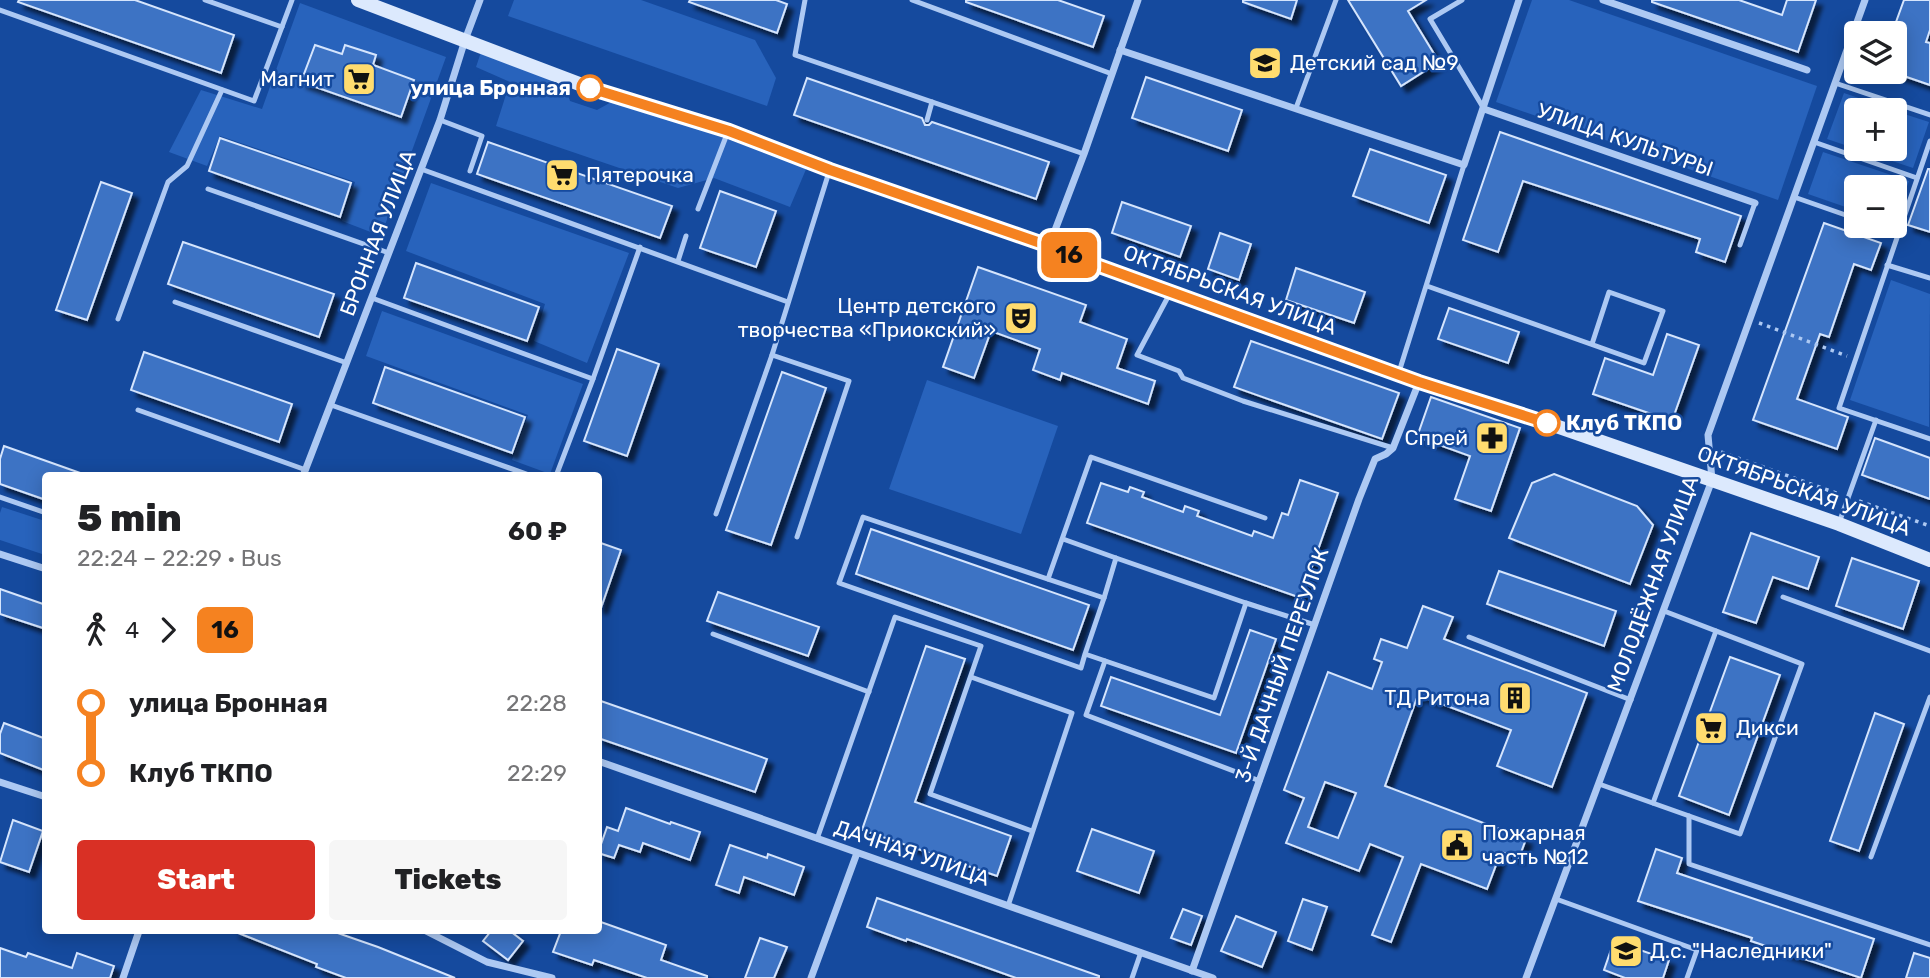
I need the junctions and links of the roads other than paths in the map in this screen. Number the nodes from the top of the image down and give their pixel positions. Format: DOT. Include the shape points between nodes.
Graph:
graph roads {
  1 [pos="205,0"];
  2 [pos="292,0"];
  3 [pos="358,0"];
  4 [pos="480,0"];
  5 [pos="805,0"];
  6 [pos="912,0"];
  7 [pos="1138,0"];
  8 [pos="1336,0"];
  9 [pos="1462,0"];
  10 [pos="1519,0"];
  11 [pos="1603,0"];
  12 [pos="1865,0"];
  13 [pos="0,10"];
  14 [pos="282,27"];
  15 [pos="465,40"];
  16 [pos="1120,50"];
  17 [pos="1807,70"];
  18 [pos="1112,74"];
  19 [pos="1836,83"];
  20 [pos="222,90"];
  21 [pos="933,102"];
  22 [pos="1296,108"];
  23 [pos="1484,109"];
  24 [pos="1930,116"];
  25 [pos="440,120"];
  26 [pos="927,120"];
  27 [pos="729,131"];
  28 [pos="1930,141"];
  29 [pos="1814,142"];
  30 [pos="1084,154"];
  31 [pos="1464,165"];
  32 [pos="421,169"];
  33 [pos="830,170"];
  34 [pos="470,172"];
  35 [pos="1917,178"];
  36 [pos="208,189"];
  37 [pos="1794,197"];
  38 [pos="1755,203"];
  39 [pos="1907,207"];
  40 [pos="698,209"];
  41 [pos="1844,214"];
  42 [pos="686,236"];
  43 [pos="1896,238"];
  44 [pos="1740,245"];
  45 [pos="1049,246"];
  46 [pos="640,247"];
  47 [pos="389,253"];
  48 [pos="678,261"];
  49 [pos="1887,265"];
  50 [pos="1930,278"];
  51 [pos="1427,286"];
  52 [pos="1171,292"];
  53 [pos="372,298"];
  54 [pos="175,302"];
  55 [pos="788,302"];
  56 [pos="118,319"];
  57 [pos="1592,344"];
  58 [pos="772,355"];
  59 [pos="347,363"];
  60 [pos="1398,373"];
  61 [pos="593,379"];
  62 [pos="1419,382"];
  63 [pos="331,404"];
  64 [pos="138,410"];
  65 [pos="1876,420"];
  66 [pos="1930,439"];
  67 [pos="1393,447"];
  68 [pos="301,472"];
  69 [pos="304,472"];
  70 [pos="521,472"];
  71 [pos="558,472"];
  72 [pos="1712,480"];
  73 [pos="0,497"];
  74 [pos="42,512"];
  75 [pos="716,514"];
  76 [pos="1265,518"];
  77 [pos="1839,524"];
  78 [pos="797,537"];
  79 [pos="1063,539"];
  80 [pos="0,554"];
  81 [pos="1116,558"];
  82 [pos="1930,560"];
  83 [pos="42,568"];
  84 [pos="1048,579"];
  85 [pos="1783,597"];
  86 [pos="1104,598"];
  87 [pos="1246,603"];
  88 [pos="1664,611"];
  89 [pos="1315,625"];
  90 [pos="1716,631"];
  91 [pos="713,634"];
  92 [pos="1469,637"];
  93 [pos="1930,651"];
  94 [pos="1085,654"];
  95 [pos="1105,661"];
  96 [pos="971,677"];
  97 [pos="869,692"];
  98 [pos="1930,697"];
  99 [pos="1631,700"];
  100 [pos="602,762"];
  101 [pos="1260,781"];
  102 [pos="0,782"];
  103 [pos="1599,784"];
  104 [pos="42,796"];
  105 [pos="1653,803"];
  106 [pos="1689,816"];
  107 [pos="1032,831"];
  108 [pos="817,839"];
  109 [pos="857,853"];
  110 [pos="1871,857"];
  111 [pos="1556,899"];
  112 [pos="1008,906"];
  113 [pos="138,934"];
  114 [pos="432,934"];
  115 [pos="1930,945"];
  116 [pos="1141,952"];
  117 [pos="1192,971"];
  118 [pos="122,978"];
  119 [pos="552,978"];
  120 [pos="811,978"];
  121 [pos="1132,978"];
  122 [pos="1213,978"];
  123 [pos="1526,978"];
  124 [pos="1687,978"];
  1 -- 14 [label="lane"];
  2 -- 14 [label="lane"];
  3 -- 15 [label="main road, ОКТЯБРЬСКАЯ УЛИЦА"];
  4 -- 15 [label="street, БРОННАЯ УЛИЦА"];
  5 -- 21 [label="lane" via="795,55"];
  6 -- 18 [label="lane"];
  7 -- 16 [label="street"];
  8 -- 22 [label="lane"];
  9 -- 23 [label="lane" via="1430,19"];
  10 -- 23 [label="street"];
  11 -- 17 [label="street"];
  12 -- 19 [label="street, МОЛОДЁЖНАЯ УЛИЦА"];
  13 -- 20 [label="lane"];
  14 -- 20 [label="lane" via="254,101"];
  15 -- 25 [label="street, БРОННАЯ УЛИЦА"];
  15 -- 27 [label="main road, ОКТЯБРЬСКАЯ УЛИЦА" via="590,88"];
  16 -- 18 [label="street"];
  16 -- 22 [label="street"];
  18 -- 30 [label="street"];
  19 -- 24 [label="lane"];
  19 -- 29 [label="street, МОЛОДЁЖНАЯ УЛИЦА"];
  20 -- 56 [label="lane" via="187,166 168,182"];
  21 -- 26 [label="lane"];
  21 -- 30 [label="lane"];
  22 -- 31 [label="street"];
  23 -- 31 [label="street"];
  23 -- 38 [label="street, УЛИЦА КУЛЬТУРЫ"];
  25 -- 32 [label="street, БРОННАЯ УЛИЦА"];
  25 -- 34 [label="lane" via="482,136"];
  27 -- 33 [label="main road, ОКТЯБРЬСКАЯ УЛИЦА"];
  27 -- 40 [label="lane"];
  28 -- 35 [label="lane"];
  29 -- 35 [label="lane"];
  29 -- 37 [label="street, МОЛОДЁЖНАЯ УЛИЦА"];
  30 -- 45 [label="street"];
  31 -- 51 [label="lane"];
  32 -- 46 [label="lane"];
  32 -- 47 [label="street, БРОННАЯ УЛИЦА"];
  33 -- 45 [label="main road, ОКТЯБРЬСКАЯ УЛИЦА"];
  33 -- 55 [label="lane"];
  35 -- 39 [label="lane"];
  36 -- 47 [label="lane"];
  37 -- 41 [label="lane"];
  37 -- 72 [label="street, МОЛОДЁЖНАЯ УЛИЦА" via="1709,435"];
  38 -- 44 [label="lane"];
  42 -- 48 [label="lane"];
  43 -- 49 [label="lane"];
  45 -- 52 [label="main road, ОКТЯБРЬСКАЯ УЛИЦА"];
  46 -- 48 [label="lane"];
  46 -- 61 [label="lane"];
  47 -- 53 [label="street, БРОННАЯ УЛИЦА"];
  48 -- 55 [label="lane"];
  49 -- 50 [label="lane"];
  49 -- 65 [label="lane" via="1839,408"];
  51 -- 57 [label="lane"];
  51 -- 60 [label="lane"];
  52 -- 60 [label="main road, ОКТЯБРЬСКАЯ УЛИЦА"];
  52 -- 67 [label="lane" via="1137,355 1243,401"];
  53 -- 59 [label="street, БРОННАЯ УЛИЦА"];
  53 -- 61 [label="lane"];
  54 -- 59 [label="lane"];
  55 -- 58 [label="lane"];
  57 -- 57 [label="lane" via="1644,363 1663,312 1609,292"];
  58 -- 75 [label="lane"];
  58 -- 78 [label="lane" via="849,381"];
  59 -- 63 [label="street, БРОННАЯ УЛИЦА"];
  60 -- 62 [label="main road, ОКТЯБРЬСКАЯ УЛИЦА"];
  61 -- 71 [label="lane"];
  62 -- 67 [label="street, 3-Й ДАЧНЫЙ ПЕРЕУЛОК"];
  62 -- 72 [label="main road, ОКТЯБРЬСКАЯ УЛИЦА"];
  63 -- 69 [label="street, БРОННАЯ УЛИЦА"];
  63 -- 70 [label="lane"];
  64 -- 68 [label="lane"];
  65 -- 66 [label="lane"];
  65 -- 77 [label="lane"];
  67 -- 89 [label="street, 3-Й ДАЧНЫЙ ПЕРЕУЛОК" via="1375,460"];
  72 -- 77 [label="main road, ОКТЯБРЬСКАЯ УЛИЦА"];
  72 -- 88 [label="street, МОЛОДЁЖНАЯ УЛИЦА"];
  73 -- 74 [label="lane"];
  76 -- 79 [label="lane" via="1091,457"];
  77 -- 82 [label="main road, ОКТЯБРЬСКАЯ УЛИЦА"];
  79 -- 81 [label="lane"];
  79 -- 84 [label="lane"];
  80 -- 83 [label="street"];
  81 -- 86 [label="lane"];
  81 -- 87 [label="lane"];
  84 -- 86 [label="lane"];
  84 -- 94 [label="lane" via="863,517 839,583 1081,668"];
  85 -- 93 [label="lane"];
  86 -- 94 [label="lane"];
  87 -- 89 [label="lane"];
  87 -- 95 [label="lane" via="1213,698"];
  88 -- 90 [label="lane"];
  88 -- 99 [label="street, МОЛОДЁЖНАЯ УЛИЦА"];
  89 -- 101 [label="street, 3-Й ДАЧНЫЙ ПЕРЕУЛОК"];
  90 -- 105 [label="lane"];
  90 -- 106 [label="lane" via="1802,664 1740,834"];
  91 -- 97 [label="lane"];
  92 -- 99 [label="lane"];
  94 -- 95 [label="lane"];
  95 -- 101 [label="lane" via="1086,715"];
  96 -- 97 [label="lane" via="981,646 895,617"];
  96 -- 107 [label="lane" via="1072,713"];
  96 -- 107 [label="lane" via="930,794"];
  97 -- 108 [label="lane"];
  98 -- 110 [label="lane"];
  99 -- 103 [label="street, МОЛОДЁЖНАЯ УЛИЦА"];
  100 -- 108 [label="street, ДАЧНАЯ УЛИЦА"];
  101 -- 117 [label="street, 3-Й ДАЧНЫЙ ПЕРЕУЛОК"];
  102 -- 104 [label="street"];
  103 -- 105 [label="lane"];
  103 -- 111 [label="street, МОЛОДЁЖНАЯ УЛИЦА"];
  105 -- 106 [label="lane"];
  106 -- 115 [label="lane" via="1689,864"];
  107 -- 112 [label="lane"];
  108 -- 109 [label="street, ДАЧНАЯ УЛИЦА"];
  109 -- 112 [label="street, ДАЧНАЯ УЛИЦА"];
  109 -- 120 [label="street"];
  111 -- 123 [label="street, МОЛОДЁЖНАЯ УЛИЦА"];
  111 -- 124 [label="lane" via="1697,950"];
  112 -- 116 [label="street, ДАЧНАЯ УЛИЦА"];
  113 -- 118 [label="street"];
  114 -- 119 [label="street" via="487,962"];
  116 -- 117 [label="street, ДАЧНАЯ УЛИЦА"];
  116 -- 121 [label="lane"];
  117 -- 122 [label="street, ДАЧНАЯ УЛИЦА"];
}
